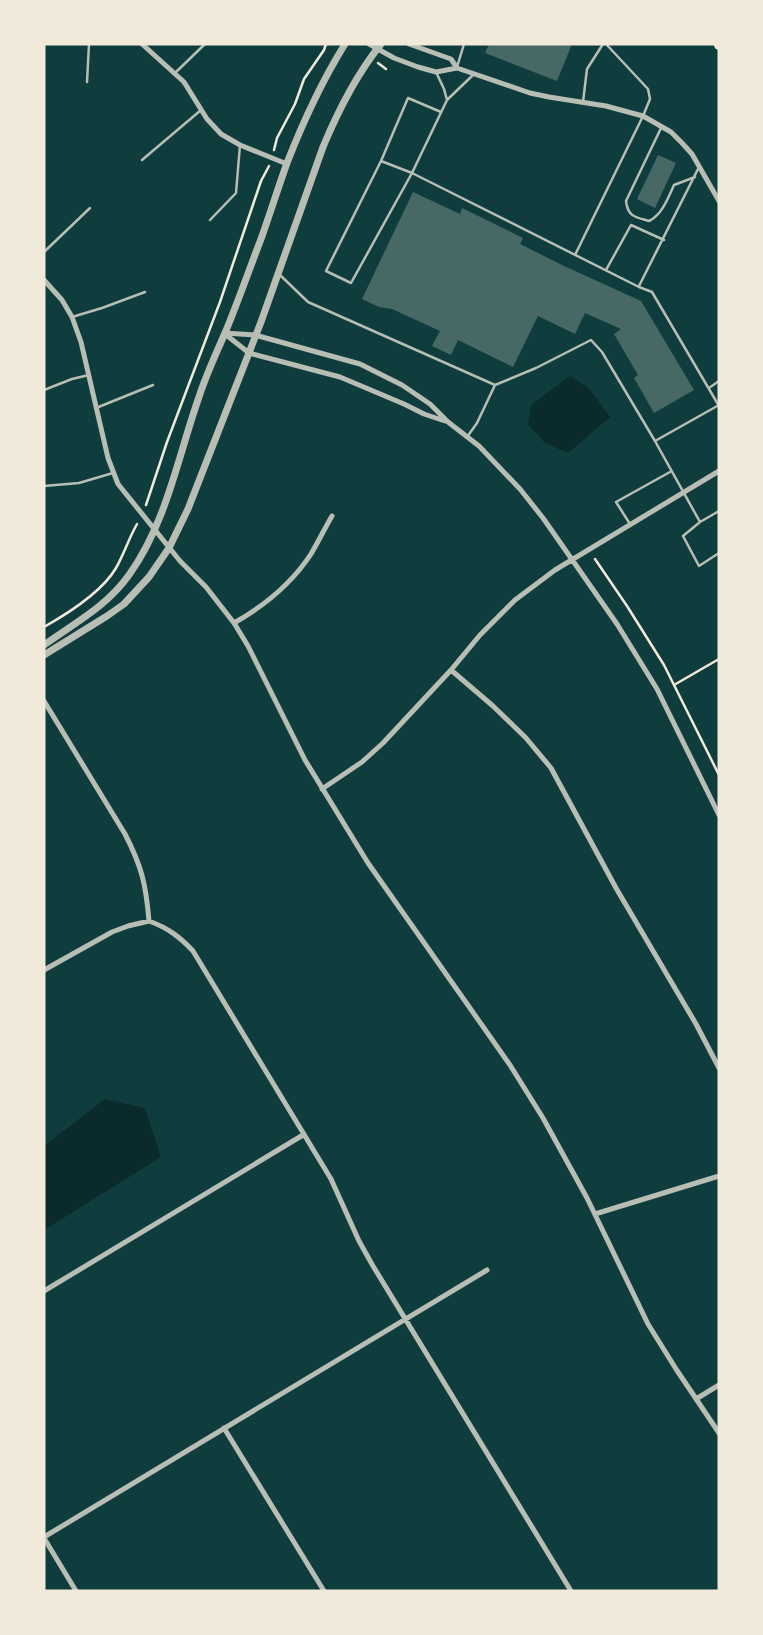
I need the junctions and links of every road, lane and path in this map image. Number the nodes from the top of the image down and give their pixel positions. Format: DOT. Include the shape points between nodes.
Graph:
graph roads {
  1 [pos="89,44"];
  2 [pos="142,44"];
  3 [pos="205,44"];
  4 [pos="326,44"];
  5 [pos="345,44"];
  6 [pos="369,44"];
  7 [pos="409,44"];
  8 [pos="464,44"];
  9 [pos="605,44"];
  10 [pos="379,46"];
  11 [pos="457,68"];
  12 [pos="436,72"];
  13 [pos="174,73"];
  14 [pos="474,74"];
  15 [pos="87,82"];
  16 [pos="447,100"];
  17 [pos="583,102"];
  18 [pos="201,110"];
  19 [pos="441,111"];
  20 [pos="643,116"];
  21 [pos="662,127"];
  22 [pos="277,138"];
  23 [pos="240,145"];
  24 [pos="142,160"];
  25 [pos="381,161"];
  26 [pos="287,164"];
  27 [pos="699,167"];
  28 [pos="412,173"];
  29 [pos="695,177"];
  30 [pos="261,181"];
  31 [pos="719,201"];
  32 [pos="90,208"];
  33 [pos="210,220"];
  34 [pos="664,240"];
  35 [pos="44,252"];
  36 [pos="575,255"];
  37 [pos="606,270"];
  38 [pos="277,273"];
  39 [pos="44,279"];
  40 [pos="639,287"];
  41 [pos="145,292"];
  42 [pos="72,317"];
  43 [pos="225,333"];
  44 [pos="255,335"];
  45 [pos="249,353"];
  46 [pos="89,375"];
  47 [pos="719,381"];
  48 [pos="153,386"];
  49 [pos="495,386"];
  50 [pos="709,388"];
  51 [pos="44,390"];
  52 [pos="719,406"];
  53 [pos="96,408"];
  54 [pos="448,422"];
  55 [pos="467,437"];
  56 [pos="655,441"];
  57 [pos="671,471"];
  58 [pos="719,471"];
  59 [pos="113,473"];
  60 [pos="44,486"];
  61 [pos="150,491"];
  62 [pos="683,492"];
  63 [pos="719,510"];
  64 [pos="332,516"];
  65 [pos="700,522"];
  66 [pos="630,524"];
  67 [pos="134,529"];
  68 [pos="154,530"];
  69 [pos="169,548"];
  70 [pos="719,553"];
  71 [pos="573,559"];
  72 [pos="595,559"];
  73 [pos="234,623"];
  74 [pos="44,627"];
  75 [pos="44,645"];
  76 [pos="44,655"];
  77 [pos="719,659"];
  78 [pos="451,670"];
  79 [pos="674,685"];
  80 [pos="44,701"];
  81 [pos="719,775"];
  82 [pos="322,789"];
  83 [pos="719,816"];
  84 [pos="149,921"];
  85 [pos="44,970"];
  86 [pos="719,1068"];
  87 [pos="303,1135"];
  88 [pos="719,1176"];
  89 [pos="595,1214"];
  90 [pos="487,1270"];
  91 [pos="44,1291"];
  92 [pos="405,1320"];
  93 [pos="719,1385"];
  94 [pos="696,1399"];
  95 [pos="224,1428"];
  96 [pos="719,1433"];
  97 [pos="44,1538"];
  98 [pos="76,1591"];
  99 [pos="324,1591"];
  100 [pos="571,1591"];
  1 -- 15 [label="lane"];
  2 -- 13 [label="street"];
  3 -- 13 [label="lane"];
  4 -- 22 [label="path"];
  5 -- 26 [label="street"];
  6 -- 10 [label="street"];
  7 -- 11 [label="street" via="451,59"];
  8 -- 11 [label="lane"];
  9 -- 17 [label="lane" via="587,69"];
  9 -- 20 [label="lane" via="648,89 650,99"];
  10 -- 12 [label="street"];
  10 -- 38 [label="street" via="332,125"];
  11 -- 12 [label="street"];
  11 -- 14 [label="street"];
  12 -- 16 [label="lane"];
  13 -- 18 [label="street"];
  14 -- 16 [label="lane"];
  14 -- 17 [label="street" via="549,97"];
  16 -- 19 [label="lane"];
  17 -- 20 [label="street"];
  18 -- 23 [label="street" via="216,130"];
  18 -- 24 [label="lane"];
  19 -- 25 [label="lane" via="408,98"];
  19 -- 28 [label="lane"];
  20 -- 21 [label="street"];
  20 -- 36 [label="lane"];
  21 -- 27 [label="street" via="682,143"];
  21 -- 29 [label="lane" via="626,201 627,210 632,216 655,219 674,186"];
  23 -- 26 [label="street"];
  23 -- 33 [label="lane" via="236,193"];
  25 -- 28 [label="lane"];
  25 -- 28 [label="lane" via="326,271 351,283"];
  26 -- 43 [label="street"];
  27 -- 29 [label="lane"];
  27 -- 31 [label="street"];
  28 -- 36 [label="lane"];
  29 -- 34 [label="lane"];
  30 -- 61 [label="path"];
  32 -- 35 [label="lane"];
  34 -- 37 [label="lane" via="631,225"];
  34 -- 40 [label="lane"];
  36 -- 37 [label="lane"];
  37 -- 40 [label="lane"];
  38 -- 44 [label="street"];
  38 -- 49 [label="lane" via="308,302"];
  39 -- 42 [label="street"];
  40 -- 50 [label="lane" via="652,292"];
  41 -- 42 [label="lane"];
  42 -- 46 [label="street"];
  43 -- 44 [label="street"];
  43 -- 45 [label="street"];
  43 -- 68 [label="street"];
  44 -- 45 [label="street"];
  44 -- 54 [label="street" via="360,364 402,385"];
  45 -- 54 [label="street" via="340,377"];
  45 -- 69 [label="street"];
  46 -- 51 [label="lane"];
  46 -- 53 [label="street"];
  47 -- 50 [label="lane"];
  48 -- 53 [label="lane"];
  49 -- 55 [label="lane"];
  49 -- 56 [label="lane" via="591,340"];
  50 -- 52 [label="lane"];
  52 -- 56 [label="lane"];
  53 -- 59 [label="street"];
  54 -- 55 [label="street"];
  55 -- 71 [label="street" via="520,489"];
  56 -- 57 [label="lane"];
  57 -- 62 [label="lane"];
  57 -- 66 [label="lane" via="617,502"];
  58 -- 62 [label="street"];
  59 -- 60 [label="lane" via="79,484"];
  59 -- 68 [label="street"];
  62 -- 65 [label="lane"];
  62 -- 66 [label="street"];
  63 -- 65 [label="lane"];
  64 -- 73 [label="street" via="285,585"];
  65 -- 70 [label="lane" via="682,536 699,566"];
  66 -- 71 [label="street"];
  67 -- 74 [label="path" via="109,579"];
  68 -- 69 [label="street"];
  68 -- 75 [label="street" via="134,568 111,596"];
  69 -- 73 [label="street"];
  69 -- 76 [label="street" via="124,604"];
  71 -- 78 [label="street" via="515,600"];
  71 -- 83 [label="street" via="657,689"];
  72 -- 79 [label="path"];
  73 -- 82 [label="street"];
  77 -- 79 [label="path"];
  78 -- 82 [label="street" via="383,743"];
  78 -- 86 [label="street" via="526,738 551,768"];
  79 -- 81 [label="path"];
  80 -- 84 [label="street" via="133,850 147,891"];
  82 -- 89 [label="street" via="368,863 510,1065"];
  84 -- 85 [label="street" via="112,932"];
  84 -- 87 [label="street" via="180,937 193,951"];
  87 -- 91 [label="street"];
  87 -- 92 [label="street"];
  88 -- 89 [label="street"];
  89 -- 94 [label="street" via="648,1324"];
  90 -- 92 [label="street"];
  92 -- 95 [label="street"];
  92 -- 100 [label="street"];
  93 -- 94 [label="street"];
  94 -- 96 [label="street"];
  95 -- 97 [label="street"];
  95 -- 99 [label="street"];
  97 -- 98 [label="street"];
}
